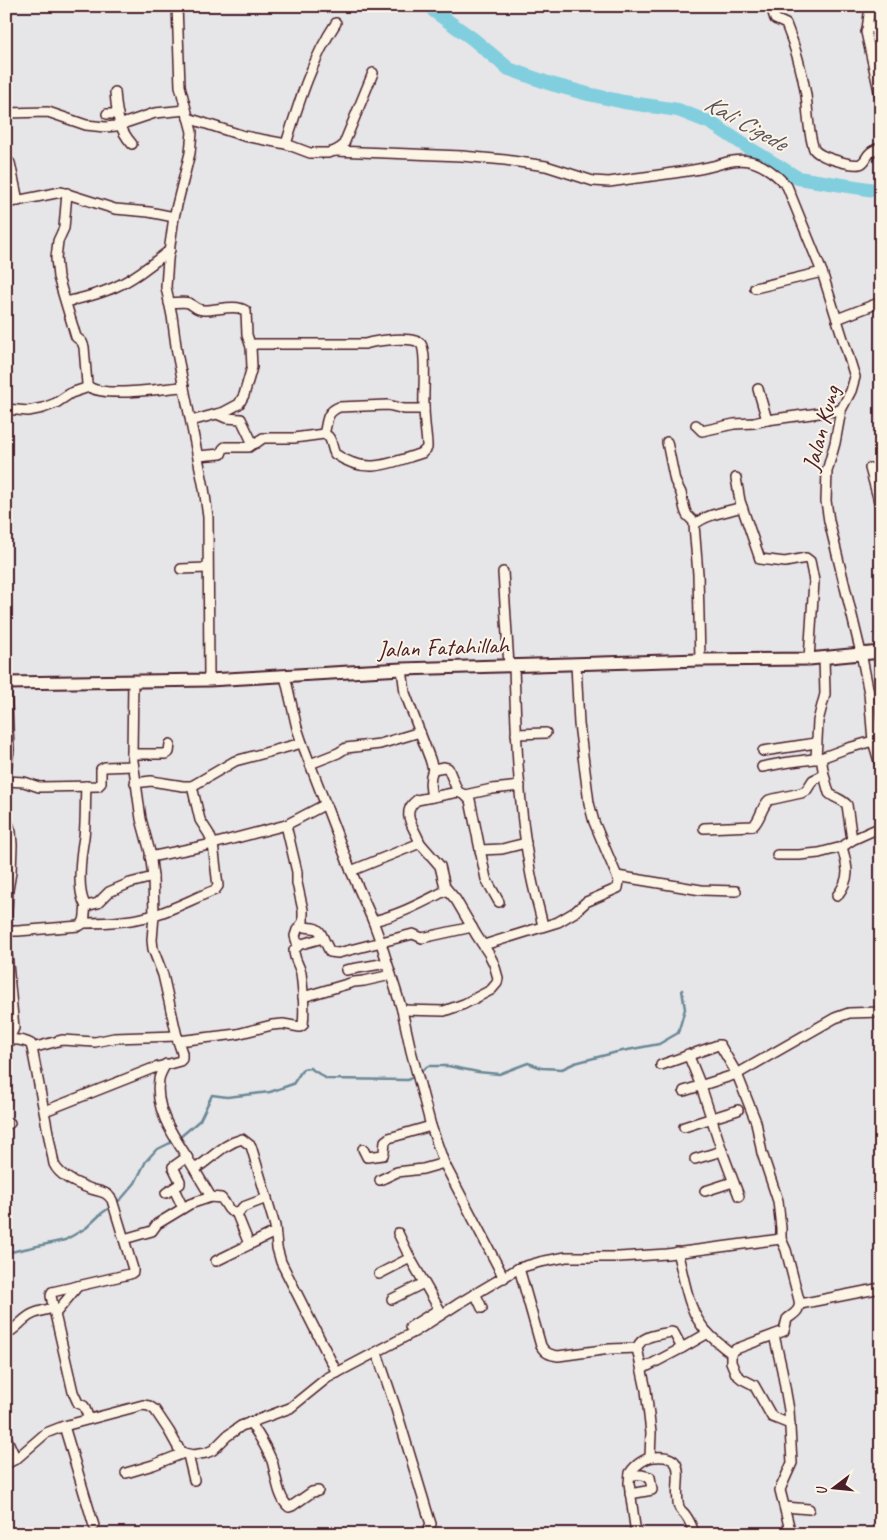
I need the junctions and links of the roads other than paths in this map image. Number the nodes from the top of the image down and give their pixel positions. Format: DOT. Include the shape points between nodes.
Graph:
graph roads {
  1 [pos="177,6"];
  2 [pos="771,6"];
  3 [pos="870,6"];
  4 [pos="336,23"];
  5 [pos="881,27"];
  6 [pos="867,30"];
  7 [pos="373,73"];
  8 [pos="115,92"];
  9 [pos="881,100"];
  10 [pos="6,113"];
  11 [pos="107,114"];
  12 [pos="118,114"];
  13 [pos="187,114"];
  14 [pos="119,124"];
  15 [pos="132,144"];
  16 [pos="286,144"];
  17 [pos="881,147"];
  18 [pos="335,151"];
  19 [pos="10,163"];
  20 [pos="67,193"];
  21 [pos="18,201"];
  22 [pos="6,203"];
  23 [pos="174,217"];
  24 [pos="170,246"];
  25 [pos="822,272"];
  26 [pos="755,288"];
  27 [pos="66,302"];
  28 [pos="881,302"];
  29 [pos="169,303"];
  30 [pos="837,318"];
  31 [pos="251,347"];
  32 [pos="89,387"];
  33 [pos="184,387"];
  34 [pos="758,389"];
  35 [pos="6,409"];
  36 [pos="424,409"];
  37 [pos="841,410"];
  38 [pos="216,414"];
  39 [pos="767,420"];
  40 [pos="191,421"];
  41 [pos="696,425"];
  42 [pos="324,434"];
  43 [pos="667,442"];
  44 [pos="253,444"];
  45 [pos="198,456"];
  46 [pos="870,468"];
  47 [pos="736,478"];
  48 [pos="742,507"];
  49 [pos="881,510"];
  50 [pos="695,523"];
  51 [pos="207,568"];
  52 [pos="181,569"];
  53 [pos="504,572"];
  54 [pos="881,652"];
  55 [pos="861,653"];
  56 [pos="824,658"];
  57 [pos="809,659"];
  58 [pos="700,660"];
  59 [pos="576,664"];
  60 [pos="512,666"];
  61 [pos="402,669"];
  62 [pos="284,676"];
  63 [pos="209,680"];
  64 [pos="133,681"];
  65 [pos="6,684"];
  66 [pos="876,728"];
  67 [pos="420,732"];
  68 [pos="546,732"];
  69 [pos="516,734"];
  70 [pos="873,741"];
  71 [pos="302,743"];
  72 [pos="816,743"];
  73 [pos="170,744"];
  74 [pos="762,751"];
  75 [pos="132,754"];
  76 [pos="818,758"];
  77 [pos="310,764"];
  78 [pos="6,766"];
  79 [pos="133,766"];
  80 [pos="762,767"];
  81 [pos="881,768"];
  82 [pos="6,770"];
  83 [pos="433,770"];
  84 [pos="824,775"];
  85 [pos="6,781"];
  86 [pos="135,783"];
  87 [pos="86,786"];
  88 [pos="192,786"];
  89 [pos="520,786"];
  90 [pos="462,793"];
  91 [pos="432,797"];
  92 [pos="326,804"];
  93 [pos="6,818"];
  94 [pos="286,825"];
  95 [pos="881,827"];
  96 [pos="704,828"];
  97 [pos="852,840"];
  98 [pos="420,843"];
  99 [pos="526,843"];
  100 [pos="213,844"];
  101 [pos="842,847"];
  102 [pos="480,850"];
  103 [pos="777,855"];
  104 [pos="150,857"];
  105 [pos="351,871"];
  106 [pos="617,876"];
  107 [pos="153,877"];
  108 [pos="447,890"];
  109 [pos="736,891"];
  110 [pos="837,896"];
  111 [pos="499,902"];
  112 [pos="86,906"];
  113 [pos="154,915"];
  114 [pos="373,921"];
  115 [pos="84,923"];
  116 [pos="301,926"];
  117 [pos="543,926"];
  118 [pos="472,927"];
  119 [pos="6,932"];
  120 [pos="323,938"];
  121 [pos="6,943"];
  122 [pos="381,943"];
  123 [pos="298,945"];
  124 [pos="484,945"];
  125 [pos="387,963"];
  126 [pos="346,970"];
  127 [pos="391,974"];
  128 [pos="303,998"];
  129 [pos="402,1010"];
  130 [pos="881,1012"];
  131 [pos="177,1039"];
  132 [pos="7,1041"];
  133 [pos="32,1048"];
  134 [pos="688,1054"];
  135 [pos="166,1064"];
  136 [pos="661,1065"];
  137 [pos="737,1074"];
  138 [pos="701,1086"];
  139 [pos="684,1091"];
  140 [pos="738,1110"];
  141 [pos="45,1111"];
  142 [pos="712,1118"];
  143 [pos="431,1126"];
  144 [pos="684,1127"];
  145 [pos="363,1149"];
  146 [pos="722,1151"];
  147 [pos="187,1157"];
  148 [pos="695,1159"];
  149 [pos="444,1163"];
  150 [pos="195,1169"];
  151 [pos="380,1180"];
  152 [pos="733,1182"];
  153 [pos="705,1191"];
  154 [pos="739,1196"];
  155 [pos="210,1197"];
  156 [pos="267,1198"];
  157 [pos="183,1208"];
  158 [pos="236,1212"];
  159 [pos="275,1232"];
  160 [pos="398,1233"];
  161 [pos="124,1239"];
  162 [pos="781,1239"];
  163 [pos="249,1244"];
  164 [pos="677,1252"];
  165 [pos="410,1258"];
  166 [pos="216,1261"];
  167 [pos="519,1268"];
  168 [pos="379,1274"];
  169 [pos="504,1278"];
  170 [pos="424,1282"];
  171 [pos="78,1286"];
  172 [pos="881,1288"];
  173 [pos="475,1293"];
  174 [pos="392,1299"];
  175 [pos="800,1304"];
  176 [pos="482,1308"];
  177 [pos="54,1311"];
  178 [pos="440,1312"];
  179 [pos="410,1327"];
  180 [pos="708,1333"];
  181 [pos="6,1334"];
  182 [pos="774,1335"];
  183 [pos="637,1348"];
  184 [pos="682,1348"];
  185 [pos="376,1353"];
  186 [pos="731,1353"];
  187 [pos="642,1369"];
  188 [pos="337,1373"];
  189 [pos="89,1419"];
  190 [pos="250,1422"];
  191 [pos="790,1424"];
  192 [pos="64,1426"];
  193 [pos="6,1437"];
  194 [pos="186,1454"];
  195 [pos="650,1457"];
  196 [pos="16,1459"];
  197 [pos="6,1464"];
  198 [pos="126,1473"];
  199 [pos="630,1475"];
  200 [pos="194,1480"];
  201 [pos="318,1491"];
  202 [pos="630,1494"];
  203 [pos="785,1507"];
  204 [pos="809,1510"];
  205 [pos="94,1526"];
  206 [pos="426,1534"];
  207 [pos="636,1534"];
  208 [pos="695,1534"];
  209 [pos="791,1534"];
  1 -- 13 [label="street" via="180,86"];
  2 -- 17 [label="street" via="775,19 786,24 802,76 814,149 823,156 859,164"];
  3 -- 6 [label="street"];
  4 -- 16 [label="street" via="316,59"];
  5 -- 6 [label="street"];
  6 -- 9 [label="street"];
  7 -- 18 [label="street" via="344,146"];
  8 -- 12 [label="street"];
  10 -- 14 [label="street" via="48,112 86,125 105,127"];
  11 -- 12 [label="street"];
  12 -- 14 [label="street"];
  13 -- 14 [label="street" via="155,113"];
  13 -- 16 [label="street, Jalan Kung" via="244,136"];
  13 -- 23 [label="street" via="192,132 190,154"];
  14 -- 15 [label="street"];
  16 -- 18 [label="street, Jalan Kung" via="310,152"];
  18 -- 25 [label="street, Jalan Kung" via="505,160 546,166 593,181 609,182 748,161 779,176 787,186"];
  19 -- 21 [label="street"];
  20 -- 21 [label="street"];
  20 -- 23 [label="street" via="115,209"];
  20 -- 27 [label="street" via="64,228 59,236 56,258"];
  21 -- 22 [label="street"];
  23 -- 24 [label="street"];
  24 -- 27 [label="street" via="143,271 115,287"];
  24 -- 29 [label="street" via="166,272"];
  25 -- 26 [label="street"];
  25 -- 30 [label="street, Jalan Kung"];
  27 -- 32 [label="street" via="76,337 83,344"];
  28 -- 30 [label="street"];
  29 -- 31 [label="street" via="188,303 204,310 244,308"];
  29 -- 33 [label="street"];
  30 -- 37 [label="street, Jalan Kung" via="855,377"];
  31 -- 36 [label="street" via="258,343 416,341 423,348"];
  31 -- 38 [label="street" via="252,367 244,395 239,404"];
  32 -- 33 [label="street" via="118,392"];
  32 -- 35 [label="street" via="44,408 28,411"];
  33 -- 40 [label="street"];
  34 -- 39 [label="street"];
  36 -- 42 [label="street" via="388,405 339,407 328,416"];
  36 -- 42 [label="street" via="425,451 384,466 370,467 349,462 334,453 331,440"];
  37 -- 39 [label="street"];
  37 -- 55 [label="street, Jalan Kung" via="827,471 826,501"];
  38 -- 40 [label="street"];
  38 -- 44 [label="street" via="241,418"];
  39 -- 41 [label="street" via="702,431"];
  40 -- 45 [label="street"];
  42 -- 44 [label="street" via="264,438"];
  43 -- 50 [label="street" via="684,510"];
  44 -- 45 [label="street" via="249,448 224,448 220,455"];
  45 -- 51 [label="street" via="208,518"];
  46 -- 49 [label="street"];
  47 -- 48 [label="street"];
  48 -- 50 [label="street"];
  48 -- 57 [label="street" via="760,559 785,562 806,558 810,561 814,581"];
  50 -- 58 [label="street"];
  51 -- 52 [label="street"];
  51 -- 63 [label="street"];
  53 -- 60 [label="street"];
  54 -- 55 [label="street, Jalan Fatahillah"];
  55 -- 56 [label="street, Jalan Fatahillah"];
  55 -- 66 [label="street, Jalan Kung"];
  56 -- 57 [label="street, Jalan Fatahillah"];
  56 -- 72 [label="street" via="825,694"];
  57 -- 58 [label="street, Jalan Fatahillah"];
  58 -- 59 [label="street, Jalan Fatahillah"];
  59 -- 60 [label="street, Jalan Fatahillah"];
  59 -- 106 [label="street" via="579,724 589,803"];
  60 -- 61 [label="street, Jalan Fatahillah"];
  60 -- 69 [label="street"];
  61 -- 62 [label="street, Jalan Fatahillah"];
  61 -- 67 [label="street" via="405,693"];
  62 -- 63 [label="street, Jalan Fatahillah"];
  62 -- 71 [label="street"];
  63 -- 64 [label="street, Jalan Fatahillah"];
  64 -- 65 [label="street, Jalan Fatahillah"];
  64 -- 75 [label="street"];
  65 -- 78 [label="street" via="9,750"];
  66 -- 70 [label="street, Jalan Kung"];
  67 -- 77 [label="street" via="380,744 346,748"];
  67 -- 83 [label="street"];
  68 -- 69 [label="street"];
  69 -- 89 [label="street"];
  70 -- 76 [label="street"];
  70 -- 81 [label="street, Jalan Kung"];
  71 -- 77 [label="street"];
  71 -- 88 [label="street" via="235,761"];
  72 -- 74 [label="street"];
  72 -- 76 [label="street"];
  73 -- 75 [label="street" via="166,754"];
  75 -- 79 [label="street"];
  76 -- 80 [label="street"];
  76 -- 84 [label="street"];
  77 -- 92 [label="street"];
  78 -- 82 [label="street"];
  79 -- 86 [label="street"];
  79 -- 87 [label="street" via="105,767 101,769 100,785"];
  83 -- 90 [label="street" via="448,768"];
  83 -- 91 [label="street" via="430,775"];
  84 -- 96 [label="street" via="814,778 802,793 769,800 753,826"];
  84 -- 97 [label="street" via="830,795 847,805"];
  85 -- 87 [label="street" via="39,787"];
  86 -- 88 [label="street" via="151,781"];
  86 -- 104 [label="street"];
  87 -- 112 [label="street" via="80,878"];
  88 -- 100 [label="street" via="200,820"];
  89 -- 90 [label="street"];
  89 -- 99 [label="street"];
  90 -- 91 [label="street"];
  90 -- 102 [label="street" via="470,800"];
  91 -- 98 [label="street" via="413,803 408,815"];
  92 -- 94 [label="street"];
  92 -- 105 [label="street"];
  93 -- 119 [label="street" via="12,845"];
  94 -- 100 [label="street"];
  94 -- 116 [label="street" via="303,910"];
  95 -- 97 [label="street"];
  97 -- 101 [label="street"];
  98 -- 105 [label="street"];
  98 -- 108 [label="street" via="440,866"];
  99 -- 102 [label="street"];
  99 -- 117 [label="street"];
  100 -- 104 [label="street"];
  100 -- 113 [label="street" via="218,886 215,890"];
  101 -- 103 [label="street" via="819,853"];
  101 -- 110 [label="street" via="848,872"];
  102 -- 111 [label="street" via="486,879"];
  104 -- 107 [label="street"];
  105 -- 114 [label="street"];
  106 -- 109 [label="street" via="701,890"];
  106 -- 117 [label="street" via="619,885 616,890 586,902 558,922"];
  107 -- 112 [label="street" via="109,892 98,902"];
  107 -- 113 [label="street"];
  108 -- 114 [label="street" via="388,918"];
  108 -- 118 [label="street"];
  112 -- 115 [label="street"];
  113 -- 115 [label="street" via="117,922"];
  113 -- 131 [label="street" via="153,949 163,975"];
  114 -- 122 [label="street"];
  115 -- 119 [label="street" via="76,927"];
  116 -- 120 [label="street" via="318,929"];
  116 -- 123 [label="street" via="295,936"];
  117 -- 124 [label="street"];
  118 -- 122 [label="street" via="422,938 412,934"];
  118 -- 124 [label="street"];
  120 -- 122 [label="street" via="332,952"];
  120 -- 123 [label="street"];
  121 -- 132 [label="street" via="14,1028"];
  122 -- 125 [label="street"];
  123 -- 128 [label="street" via="294,954 300,968"];
  124 -- 129 [label="street" via="498,978 491,990 444,1011"];
  125 -- 126 [label="street"];
  125 -- 127 [label="street"];
  127 -- 128 [label="street"];
  127 -- 129 [label="street"];
  128 -- 131 [label="street" via="304,1018 300,1027 272,1025 237,1034"];
  129 -- 143 [label="street"];
  130 -- 137 [label="street" via="849,1013 835,1018"];
  131 -- 133 [label="street" via="62,1040"];
  131 -- 135 [label="street" via="182,1059"];
  132 -- 133 [label="street" via="26,1041"];
  133 -- 141 [label="street"];
  134 -- 136 [label="street"];
  134 -- 137 [label="street" via="720,1045"];
  134 -- 138 [label="street"];
  135 -- 141 [label="street"];
  135 -- 147 [label="street" via="159,1077 160,1106"];
  137 -- 138 [label="street"];
  137 -- 162 [label="street" via="756,1122 762,1154 778,1201"];
  138 -- 139 [label="street"];
  138 -- 142 [label="street"];
  140 -- 142 [label="street"];
  141 -- 161 [label="street" via="57,1170 91,1189 108,1194"];
  142 -- 144 [label="street"];
  142 -- 146 [label="street"];
  143 -- 145 [label="street" via="389,1138 385,1141 383,1155 367,1157"];
  143 -- 149 [label="street"];
  146 -- 148 [label="street"];
  146 -- 152 [label="street"];
  147 -- 150 [label="street"];
  147 -- 157 [label="street" via="173,1167 180,1184 170,1191"];
  149 -- 151 [label="street" via="398,1172"];
  149 -- 169 [label="street"];
  150 -- 155 [label="street"];
  150 -- 156 [label="street" via="222,1148 242,1139 247,1141"];
  152 -- 153 [label="street"];
  152 -- 154 [label="street"];
  155 -- 157 [label="street"];
  155 -- 158 [label="street" via="221,1198 230,1211"];
  156 -- 158 [label="street"];
  156 -- 159 [label="street"];
  157 -- 161 [label="street" via="157,1224 152,1231"];
  158 -- 163 [label="street"];
  159 -- 163 [label="street"];
  159 -- 188 [label="street" via="281,1262"];
  160 -- 165 [label="street"];
  161 -- 171 [label="street" via="133,1272"];
  162 -- 164 [label="street"];
  162 -- 175 [label="street"];
  163 -- 166 [label="street"];
  164 -- 167 [label="street" via="566,1257"];
  164 -- 180 [label="street" via="687,1293"];
  165 -- 168 [label="street"];
  165 -- 170 [label="street"];
  167 -- 169 [label="street"];
  167 -- 183 [label="street" via="541,1346 547,1353 558,1356"];
  169 -- 173 [label="street"];
  170 -- 174 [label="street"];
  170 -- 178 [label="street"];
  171 -- 177 [label="street"];
  171 -- 177 [label="street" via="53,1291"];
  172 -- 175 [label="street"];
  173 -- 176 [label="street"];
  173 -- 178 [label="street"];
  175 -- 182 [label="street" via="797,1312 787,1319 784,1331"];
  177 -- 181 [label="street" via="28,1316"];
  177 -- 189 [label="street" via="73,1392"];
  178 -- 179 [label="street"];
  178 -- 185 [label="street" via="416,1331"];
  180 -- 184 [label="street"];
  180 -- 186 [label="street"];
  182 -- 186 [label="street"];
  182 -- 191 [label="street"];
  183 -- 184 [label="street" via="644,1338 671,1332"];
  183 -- 187 [label="street"];
  184 -- 187 [label="street"];
  185 -- 188 [label="street"];
  185 -- 206 [label="street" via="429,1518"];
  186 -- 191 [label="street" via="736,1374 754,1385 772,1416"];
  187 -- 195 [label="street" via="651,1433"];
  188 -- 190 [label="street" via="286,1410"];
  189 -- 192 [label="street"];
  189 -- 194 [label="street" via="149,1406"];
  190 -- 194 [label="street" via="213,1450 198,1455"];
  190 -- 201 [label="street" via="265,1446 285,1504 292,1506"];
  191 -- 203 [label="street" via="792,1466 780,1490"];
  192 -- 196 [label="street" via="42,1435"];
  192 -- 205 [label="street"];
  193 -- 196 [label="street"];
  194 -- 198 [label="street"];
  194 -- 200 [label="street"];
  195 -- 199 [label="street" via="631,1470"];
  195 -- 208 [label="street" via="669,1456 674,1460 678,1505"];
  196 -- 197 [label="street"];
  199 -- 202 [label="street"];
  199 -- 202 [label="street" via="650,1477 652,1490"];
  202 -- 207 [label="street"];
  203 -- 204 [label="street"];
  203 -- 209 [label="street"];
}
